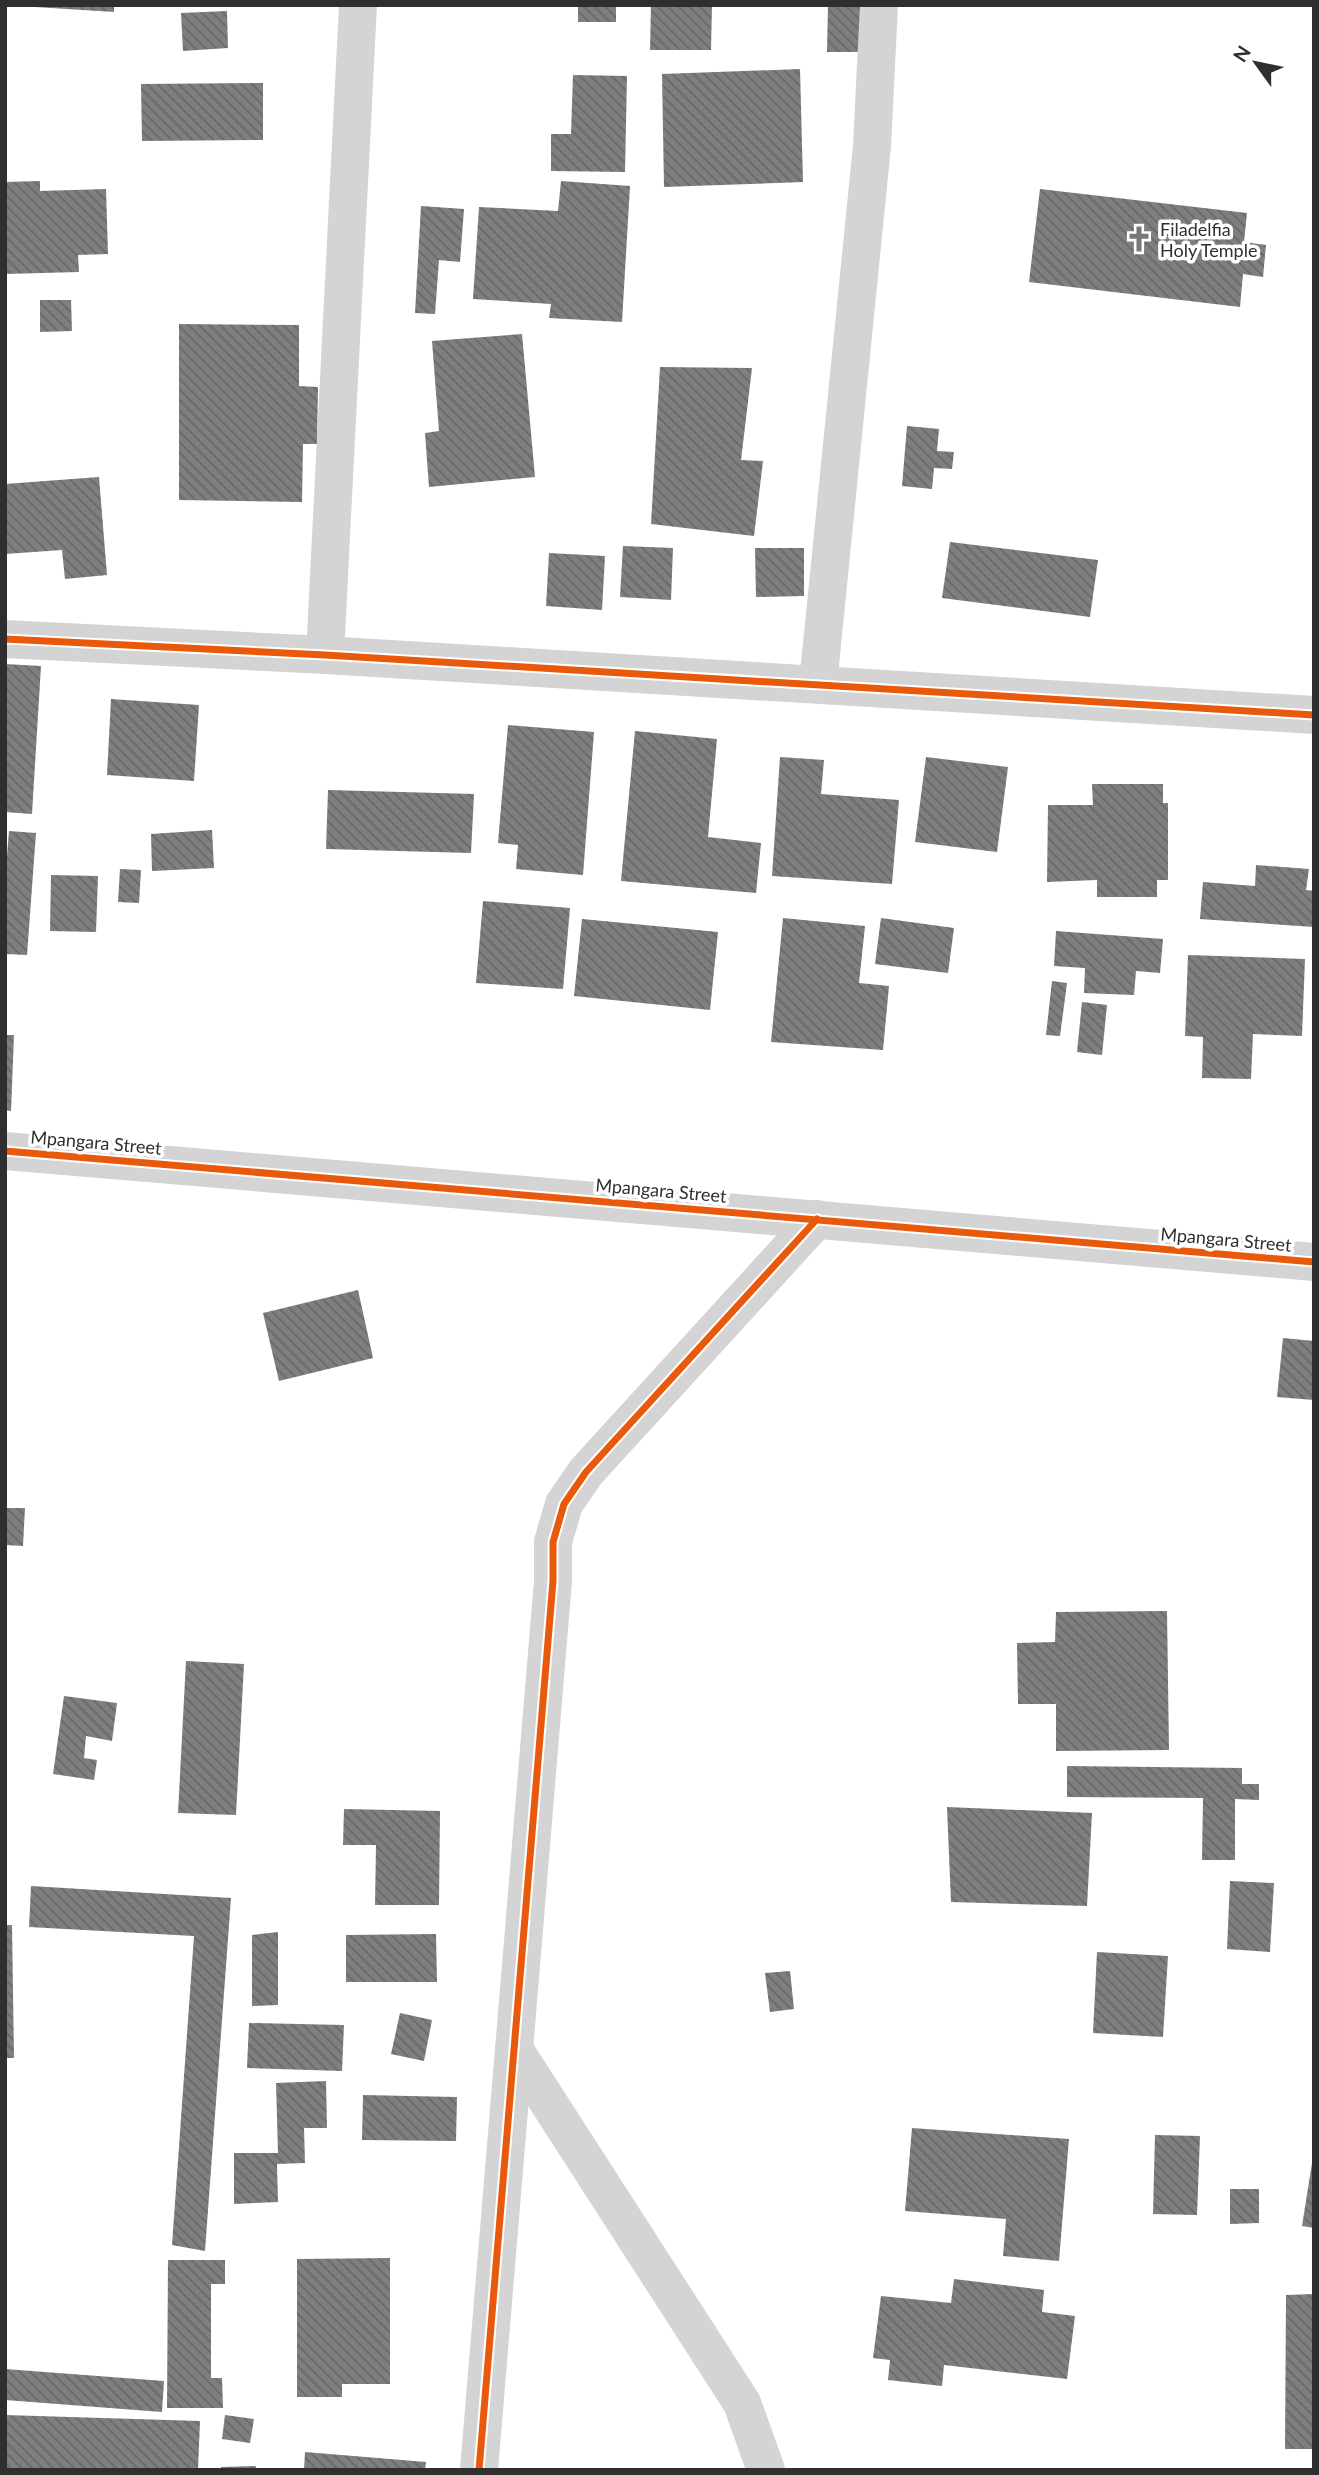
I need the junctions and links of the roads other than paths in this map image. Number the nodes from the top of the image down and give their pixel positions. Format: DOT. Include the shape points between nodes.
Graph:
graph roads {
  1 [pos="358,5"];
  2 [pos="879,5"];
  3 [pos="5,639"];
  4 [pos="325,655"];
  5 [pos="818,684"];
  6 [pos="1314,715"];
  7 [pos="5,1151"];
  8 [pos="817,1219"];
  9 [pos="1314,1262"];
  10 [pos="514,2049"];
  11 [pos="478,2470"];
  12 [pos="766,2470"];
  1 -- 4 [label="street"];
  2 -- 5 [label="street" via="873,146"];
  3 -- 4 [label="street"];
  4 -- 5 [label="street"];
  5 -- 6 [label="street"];
  7 -- 8 [label="street, Mpangara Street"];
  8 -- 9 [label="street, Mpangara Street"];
  8 -- 10 [label="street" via="623,1430 564,1504 553,1542"];
  10 -- 11 [label="street"];
  10 -- 12 [label="street" via="742,2403"];
}
